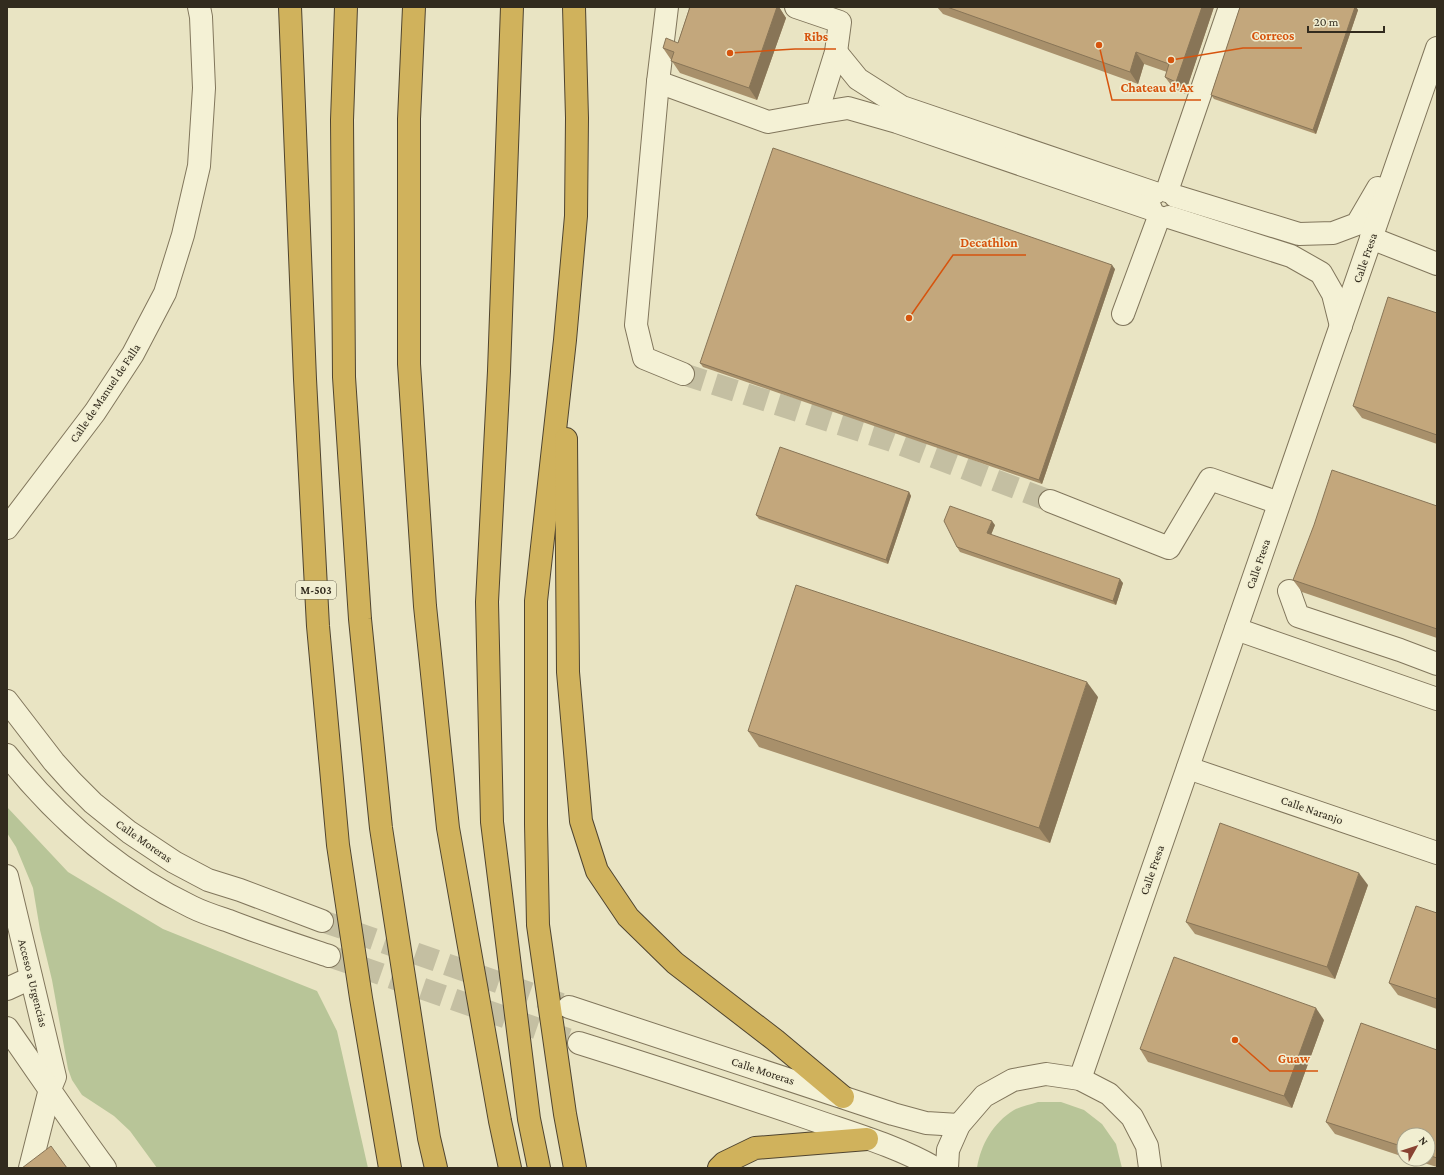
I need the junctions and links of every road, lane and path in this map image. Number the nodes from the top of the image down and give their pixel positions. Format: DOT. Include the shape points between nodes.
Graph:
graph roads {
  1 [pos="199,7"];
  2 [pos="290,7"];
  3 [pos="346,7"];
  4 [pos="414,7"];
  5 [pos="512,7"];
  6 [pos="574,7"];
  7 [pos="667,7"];
  8 [pos="796,7"];
  9 [pos="1230,7"];
  10 [pos="1437,48"];
  11 [pos="836,52"];
  12 [pos="658,82"];
  13 [pos="1428,102"];
  14 [pos="817,113"];
  15 [pos="1403,146"];
  16 [pos="1163,204"];
  17 [pos="1371,238"];
  18 [pos="1437,264"];
  19 [pos="1123,314"];
  20 [pos="1341,326"];
  21 [pos="565,340"];
  22 [pos="683,374"];
  23 [pos="1050,501"];
  24 [pos="1279,503"];
  25 [pos="7,528"];
  26 [pos="1289,591"];
  27 [pos="1236,629"];
  28 [pos="1437,664"];
  29 [pos="1437,699"];
  30 [pos="7,701"];
  31 [pos="7,755"];
  32 [pos="1188,768"];
  33 [pos="1437,853"];
  34 [pos="7,876"];
  35 [pos="7,906"];
  36 [pos="322,921"];
  37 [pos="329,956"];
  38 [pos="21,983"];
  39 [pos="569,1007"];
  40 [pos="7,1028"];
  41 [pos="580,1043"];
  42 [pos="1080,1079"];
  43 [pos="50,1088"];
  44 [pos="843,1096"];
  45 [pos="959,1124"];
  46 [pos="867,1139"];
  47 [pos="30,1168"];
  48 [pos="105,1168"];
  49 [pos="118,1168"];
  50 [pos="390,1168"];
  51 [pos="436,1168"];
  52 [pos="510,1168"];
  53 [pos="539,1168"];
  54 [pos="575,1168"];
  55 [pos="719,1168"];
  56 [pos="935,1168"];
  57 [pos="947,1168"];
  58 [pos="1150,1168"];
  1 -- 25 [label="street, Calle de Manuel de Falla" via="204,88 199,166 183,235 165,293 133,354 96,412"];
  2 -- 50 [label="highway, M-503" via="318,626 338,845"];
  3 -- 51 [label="highway" via="342,120 344,377 360,619 382,828 429,1138"];
  4 -- 52 [label="highway" via="409,119 409,364 425,606 448,828"];
  5 -- 53 [label="highway" via="487,602 491,806 529,1118"];
  6 -- 21 [label="highway" via="576,216"];
  7 -- 12 [label="street"];
  8 -- 11 [label="street" via="840,22"];
  9 -- 16 [label="street"];
  10 -- 13 [label="street, Calle Fresa"];
  11 -- 14 [label="street"];
  11 -- 16 [label="street" via="858,79 902,107"];
  12 -- 14 [label="street" via="768,122"];
  12 -- 22 [label="street" via="636,325 644,358"];
  13 -- 15 [label="street, Calle Fresa"];
  14 -- 16 [label="street" via="848,108"];
  15 -- 16 [label="street" via="1357,224 1333,233 1299,234"];
  15 -- 17 [label="street, Calle Fresa"];
  16 -- 19 [label="street"];
  16 -- 20 [label="street" via="1291,256 1320,273 1333,294"];
  17 -- 18 [label="street"];
  17 -- 20 [label="street, Calle Fresa"];
  20 -- 24 [label="street, Calle Fresa"];
  21 -- 44 [label="highway" via="568,672 581,821 597,871 628,917 675,963"];
  21 -- 54 [label="highway" via="536,601 536,824 538,925"];
  23 -- 24 [label="street" via="1169,548 1210,479"];
  24 -- 27 [label="street, Calle Fresa"];
  26 -- 28 [label="street" via="1298,616"];
  27 -- 29 [label="street"];
  27 -- 32 [label="street, Calle Fresa"];
  30 -- 36 [label="street, Calle Moreras" via="72,782 129,832 174,862 208,880"];
  31 -- 37 [label="street" via="27,780 78,831 113,860 153,885 193,907"];
  32 -- 33 [label="street, Calle Naranjo"];
  32 -- 42 [label="street, Calle Fresa"];
  34 -- 38 [label="street, Acceso a Urgencias"];
  35 -- 38 [label="street, Acceso a Urgencias"];
  38 -- 43 [label="street, Acceso a Urgencias" via="55,1077"];
  39 -- 44 [label="street, Calle Moreras"];
  40 -- 43 [label="street"];
  41 -- 46 [label="street"];
  42 -- 45 [label="street" via="1046,1074 1013,1080 984,1096"];
  42 -- 58 [label="street" via="1109,1094 1132,1117 1147,1146"];
  43 -- 47 [label="street, Acceso a Urgencias"];
  43 -- 48 [label="street" via="73,1125"];
  43 -- 49 [label="street" via="61,1089"];
  44 -- 45 [label="street, Calle Moreras" via="926,1123"];
  45 -- 57 [label="street" via="948,1150"];
  46 -- 55 [label="highway" via="755,1148"];
  46 -- 56 [label="street" via="914,1156"];
}
